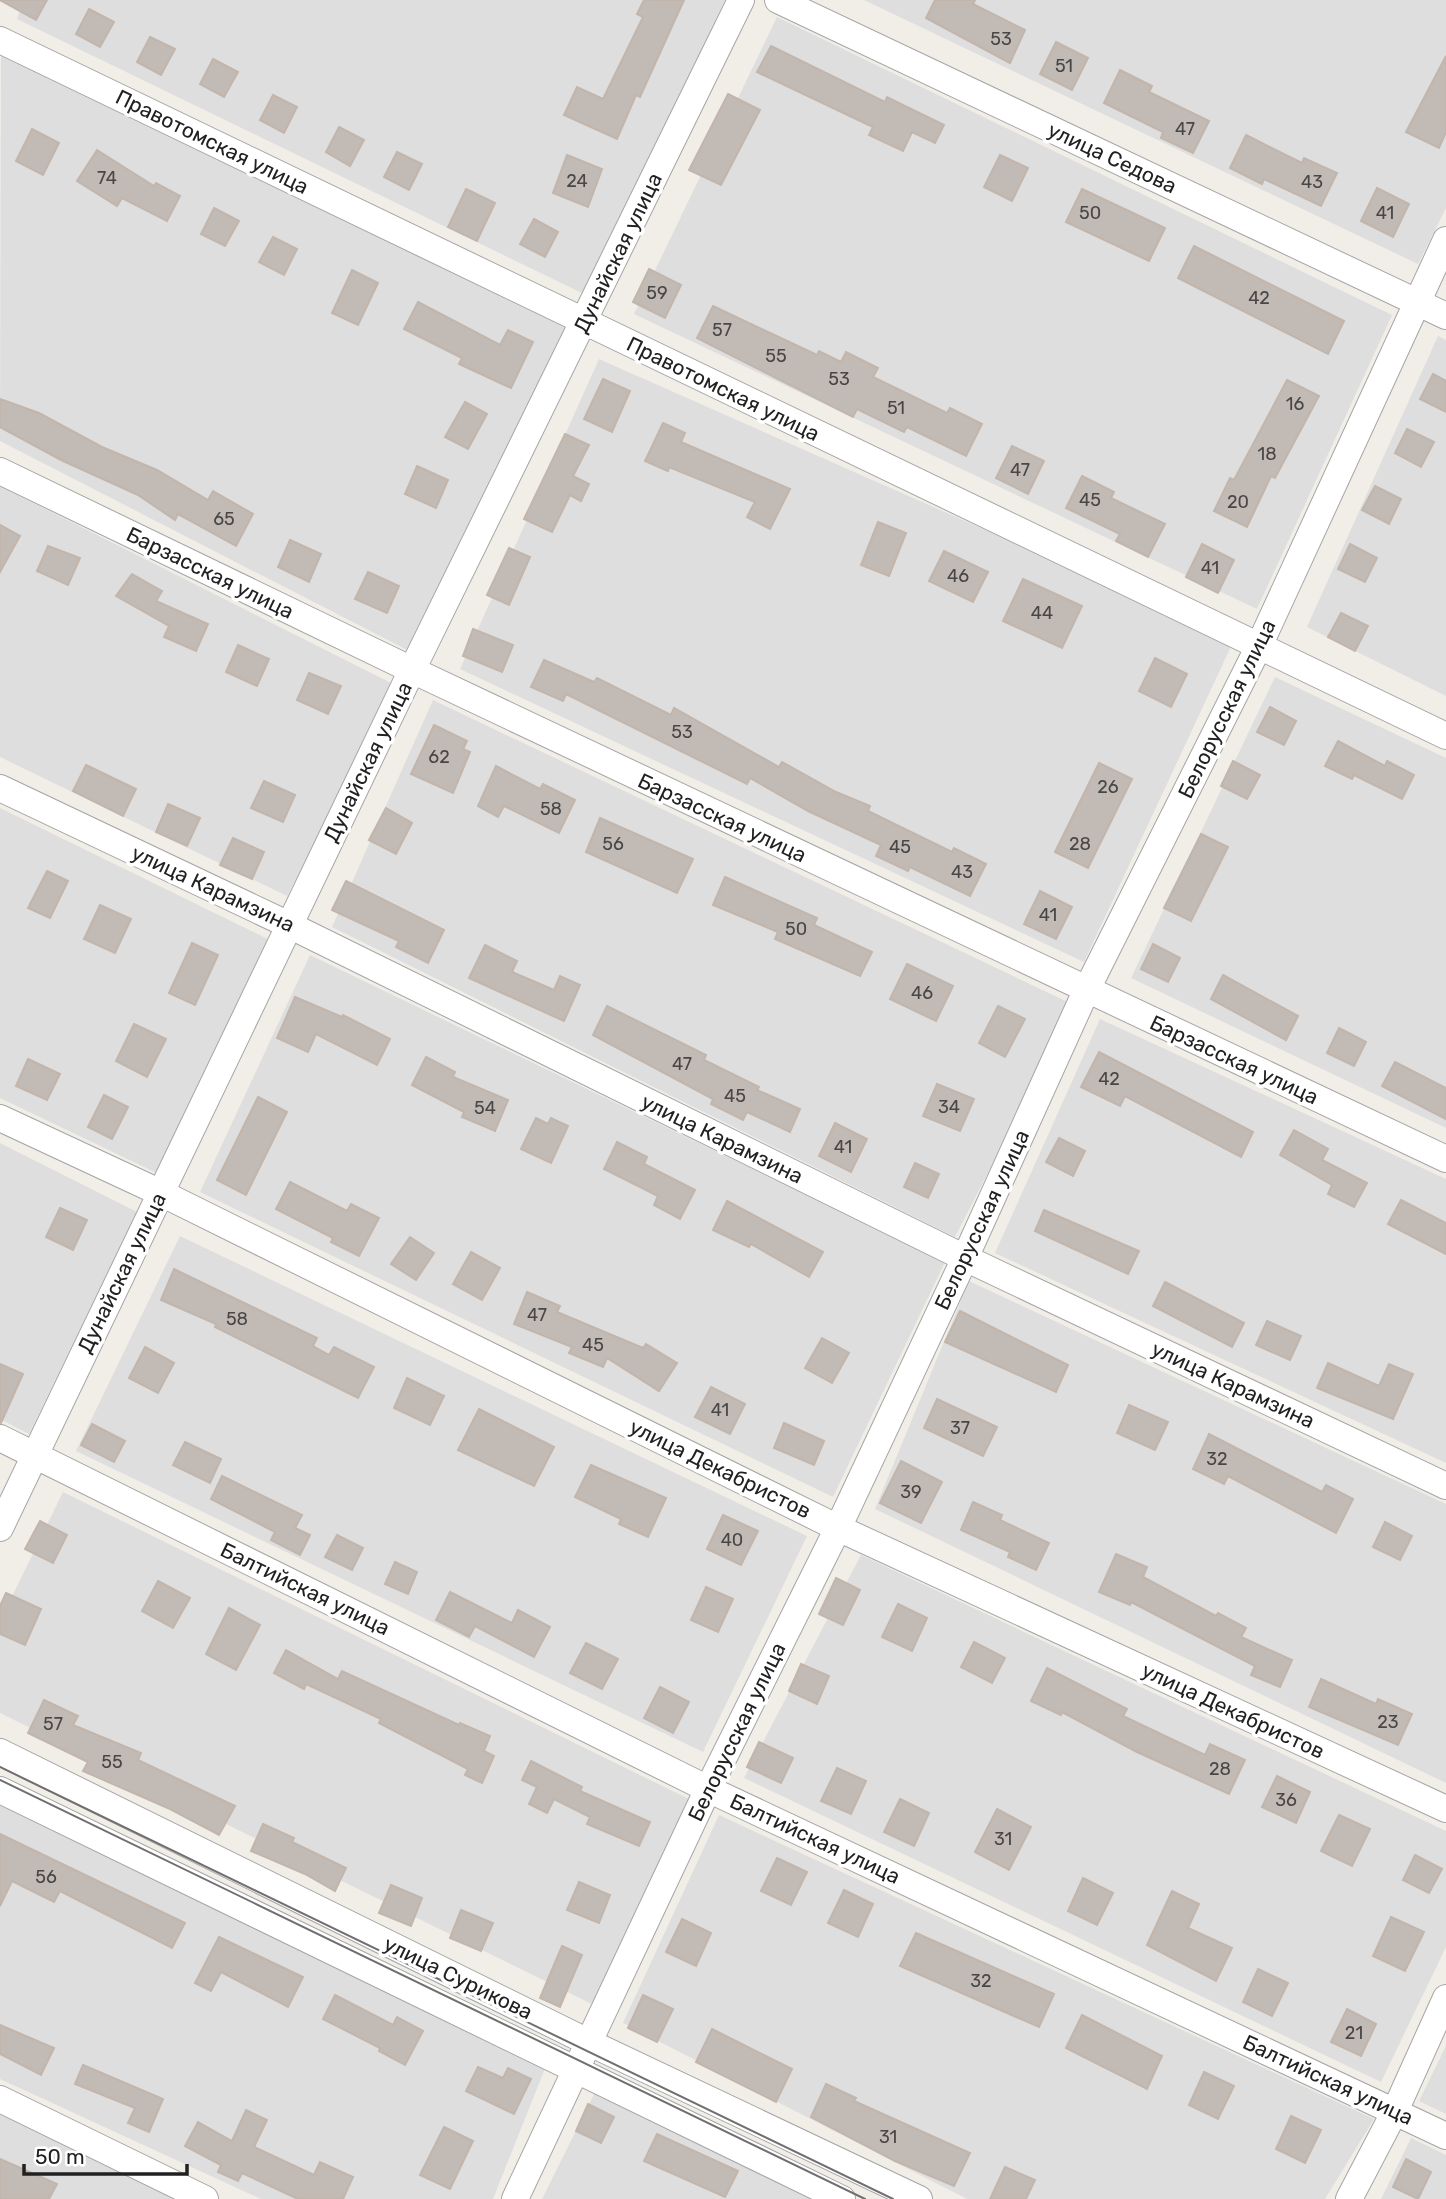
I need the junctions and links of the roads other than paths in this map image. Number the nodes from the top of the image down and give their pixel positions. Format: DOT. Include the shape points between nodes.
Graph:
graph roads {
  1 [pos="741,0"];
  2 [pos="778,0"];
  3 [pos="0,40"];
  4 [pos="1446,240"];
  5 [pos="1416,302"];
  6 [pos="1446,316"];
  7 [pos="584,323"];
  8 [pos="0,471"];
  9 [pos="1259,646"];
  10 [pos="412,670"];
  11 [pos="1446,736"];
  12 [pos="0,788"];
  13 [pos="289,925"];
  14 [pos="1086,990"];
  15 [pos="0,1118"];
  16 [pos="1446,1159"];
  17 [pos="161,1193"];
  18 [pos="965,1258"];
  19 [pos="0,1438"];
  20 [pos="34,1455"];
  21 [pos="1446,1486"];
  22 [pos="0,1528"];
  23 [pos="838,1528"];
  24 [pos="0,1752"];
  25 [pos="708,1789"];
  26 [pos="0,1790"];
  27 [pos="1446,1809"];
  28 [pos="1446,1998"];
  29 [pos="590,2043"];
  30 [pos="576,2071"];
  31 [pos="0,2099"];
  32 [pos="1395,2111"];
  33 [pos="1446,2136"];
  34 [pos="205,2199"];
  35 [pos="515,2199"];
  36 [pos="842,2199"];
  37 [pos="919,2199"];
  38 [pos="1349,2199"];
  1 -- 7 [label="street, Дунайская улица"];
  2 -- 5 [label="street, улица Седова"];
  3 -- 7 [label="street, Правотомская улица"];
  4 -- 5 [label="street, Белорусская улица"];
  5 -- 6 [label="street, улица Седова"];
  5 -- 9 [label="street, Белорусская улица"];
  7 -- 9 [label="street, Правотомская улица"];
  7 -- 10 [label="street, Дунайская улица"];
  8 -- 10 [label="street, Барзасская улица"];
  9 -- 11 [label="street, Правотомская улица"];
  9 -- 14 [label="street, Белорусская улица"];
  10 -- 13 [label="street, Дунайская улица"];
  10 -- 14 [label="street, Барзасская улица"];
  12 -- 13 [label="street, улица Карамзина"];
  13 -- 17 [label="street, Дунайская улица"];
  13 -- 18 [label="street, улица Карамзина"];
  14 -- 16 [label="street, Барзасская улица"];
  14 -- 18 [label="street, Белорусская улица"];
  15 -- 17 [label="street, улица Декабристов"];
  17 -- 20 [label="street, Дунайская улица"];
  17 -- 23 [label="street, улица Декабристов"];
  18 -- 21 [label="street, улица Карамзина"];
  18 -- 23 [label="street, Белорусская улица"];
  19 -- 20 [label="street, Балтийская улица"];
  20 -- 22 [label="street, Дунайская улица"];
  20 -- 25 [label="street, Балтийская улица"];
  23 -- 25 [label="street, Белорусская улица"];
  23 -- 27 [label="street, улица Декабристов"];
  24 -- 29 [label="street, улица Сурикова"];
  25 -- 29 [label="street, Белорусская улица"];
  25 -- 32 [label="street, Балтийская улица"];
  26 -- 30 [label="street, улица Сурикова"];
  28 -- 32 [label="street"];
  29 -- 30 [label="street, Белорусская улица"];
  29 -- 37 [label="street, улица Сурикова"];
  30 -- 35 [label="street, Белорусская улица"];
  30 -- 36 [label="street, улица Сурикова"];
  31 -- 34 [label="street"];
  32 -- 33 [label="street, Балтийская улица"];
  32 -- 38 [label="street"];
}
